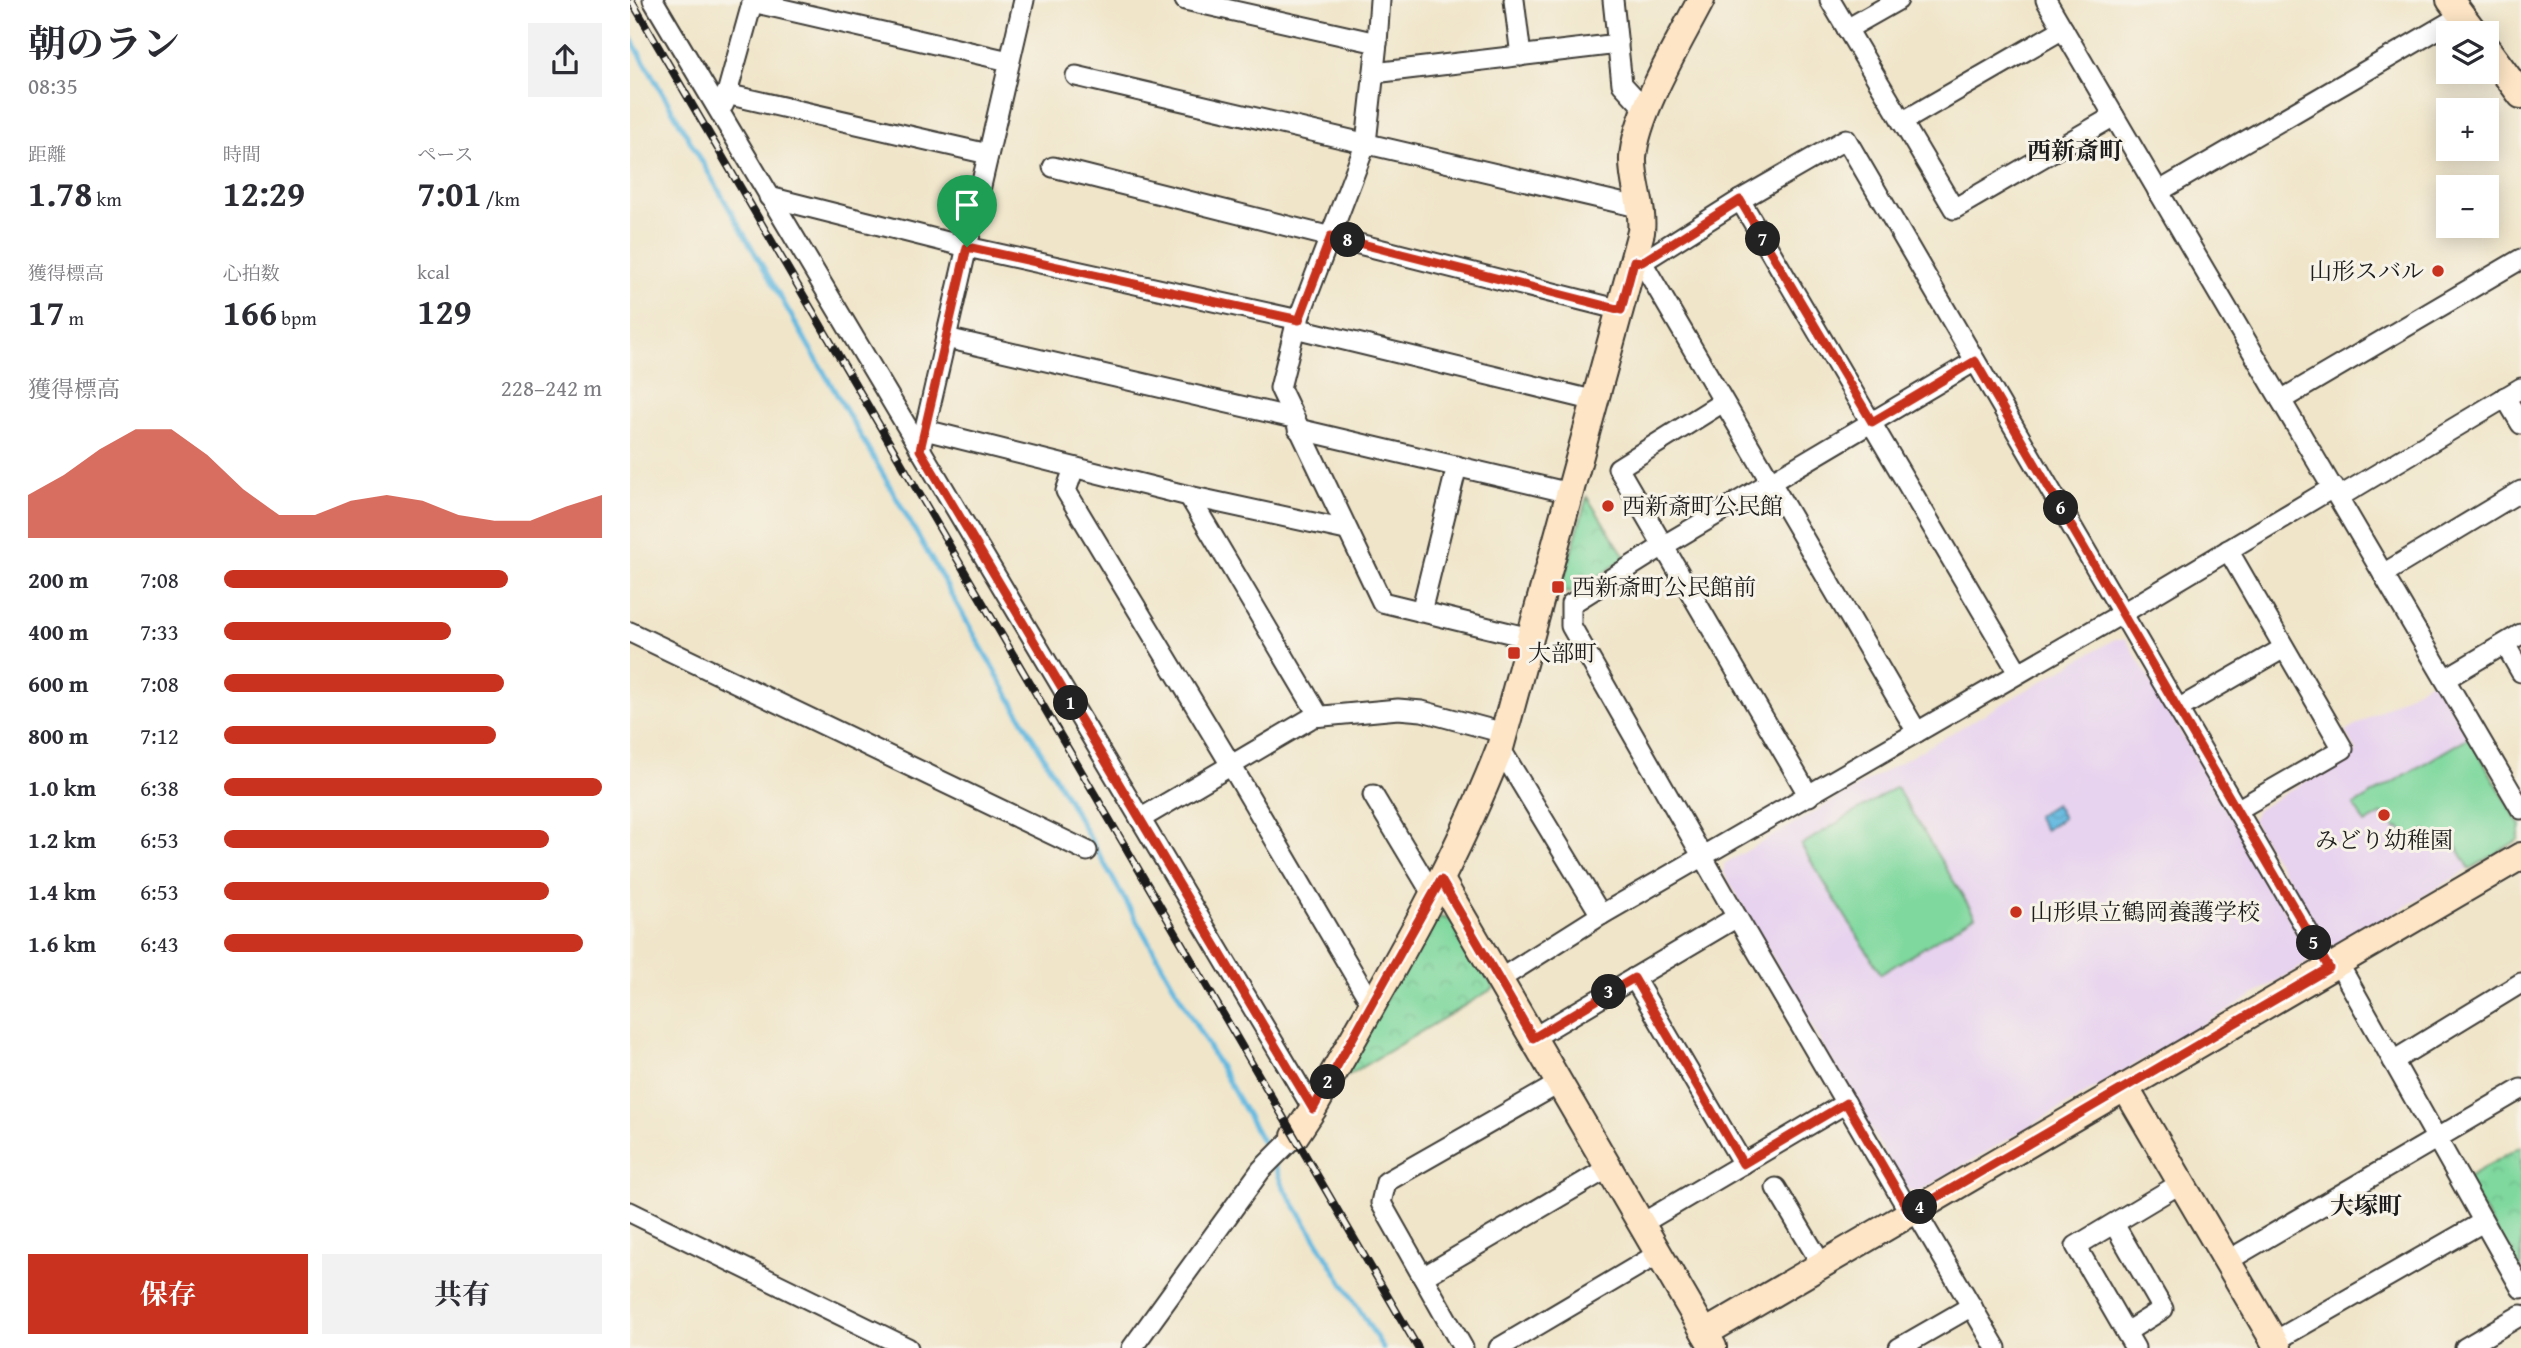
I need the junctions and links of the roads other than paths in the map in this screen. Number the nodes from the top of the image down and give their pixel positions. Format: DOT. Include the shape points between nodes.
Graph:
graph roads {
  1 [pos="653,0"];
  2 [pos="1024,0"];
  3 [pos="1185,0"];
  4 [pos="1380,0"];
  5 [pos="1514,0"];
  6 [pos="1613,0"];
  7 [pos="1701,0"];
  8 [pos="1829,0"];
  9 [pos="1898,0"];
  10 [pos="2046,0"];
  11 [pos="752,1"];
  12 [pos="2463,16"];
  13 [pos="1847,29"];
  14 [pos="2063,29"];
  15 [pos="1377,43"];
  16 [pos="1618,44"];
  17 [pos="1521,56"];
  18 [pos="1010,61"];
  19 [pos="2499,65"];
  20 [pos="1374,73"];
  21 [pos="1076,76"];
  22 [pos="726,94"];
  23 [pos="2521,95"];
  24 [pos="1646,110"];
  25 [pos="721,116"];
  26 [pos="2114,116"];
  27 [pos="1902,122"];
  28 [pos="1366,143"];
  29 [pos="988,154"];
  30 [pos="1053,167"];
  31 [pos="2158,192"];
  32 [pos="769,197"];
  33 [pos="1740,200"];
  34 [pos="1642,208"];
  35 [pos="1331,236"];
  36 [pos="967,247"];
  37 [pos="2521,260"];
  38 [pos="1638,261"];
  39 [pos="1621,310"];
  40 [pos="1297,324"];
  41 [pos="946,338"];
  42 [pos="1975,361"];
  43 [pos="2513,392"];
  44 [pos="2281,400"];
  45 [pos="1596,401"];
  46 [pos="1723,402"];
  47 [pos="1872,422"];
  48 [pos="1296,424"];
  49 [pos="2521,424"];
  50 [pos="925,430"];
  51 [pos="920,450"];
  52 [pos="1457,466"];
  53 [pos="1074,468"];
  54 [pos="1770,483"];
  55 [pos="2521,491"];
  56 [pos="1570,492"];
  57 [pos="2336,492"];
  58 [pos="1189,496"];
  59 [pos="1346,530"];
  60 [pos="1663,545"];
  61 [pos="2228,550"];
  62 [pos="2383,574"];
  63 [pos="1422,612"];
  64 [pos="2123,613"];
  65 [pos="630,632"];
  66 [pos="1530,638"];
  67 [pos="2513,639"];
  68 [pos="2284,648"];
  69 [pos="2018,672"];
  70 [pos="2521,672"];
  71 [pos="2445,679"];
  72 [pos="2178,709"];
  73 [pos="1319,716"];
  74 [pos="1917,732"];
  75 [pos="1502,741"];
  76 [pos="1231,765"];
  77 [pos="1373,795"];
  78 [pos="1809,796"];
  79 [pos="2521,809"];
  80 [pos="2237,810"];
  81 [pos="1140,819"];
  82 [pos="1087,851"];
  83 [pos="2521,856"];
  84 [pos="1704,857"];
  85 [pos="1437,888"];
  86 [pos="1601,915"];
  87 [pos="1737,917"];
  88 [pos="2333,966"];
  89 [pos="1634,978"];
  90 [pos="1500,979"];
  91 [pos="2521,983"];
  92 [pos="1372,1005"];
  93 [pos="1533,1038"];
  94 [pos="2393,1061"];
  95 [pos="1559,1084"];
  96 [pos="2125,1087"];
  97 [pos="2521,1089"];
  98 [pos="1846,1103"];
  99 [pos="1313,1109"];
  100 [pos="1295,1136"];
  101 [pos="2437,1140"];
  102 [pos="1743,1164"];
  103 [pos="1608,1168"];
  104 [pos="2181,1183"];
  105 [pos="1776,1188"];
  106 [pos="630,1212"];
  107 [pos="1913,1212"];
  108 [pos="2483,1222"];
  109 [pos="1641,1224"];
  110 [pos="2114,1224"];
  111 [pos="1658,1254"];
  112 [pos="2227,1261"];
  113 [pos="1822,1265"];
  114 [pos="1423,1277"];
  115 [pos="2521,1288"];
  116 [pos="1972,1306"];
  117 [pos="2521,1315"];
  118 [pos="2131,1340"];
  119 [pos="1706,1342"];
  120 [pos="2276,1346"];
  121 [pos="908,1348"];
  122 [pos="1132,1348"];
  123 [pos="1463,1348"];
  124 [pos="1499,1348"];
  125 [pos="1899,1348"];
  126 [pos="1996,1348"];
  127 [pos="2465,1348"];
  1 -- 25 [label="street"];
  2 -- 18 [label="street"];
  3 -- 15 [label="street"];
  4 -- 15 [label="street"];
  5 -- 17 [label="street"];
  6 -- 16 [label="street"];
  7 -- 24 [label="street"];
  8 -- 13 [label="street"];
  9 -- 13 [label="street"];
  10 -- 14 [label="street"];
  11 -- 18 [label="street"];
  11 -- 22 [label="street"];
  12 -- 31 [label="street"];
  13 -- 27 [label="street"];
  14 -- 26 [label="street"];
  14 -- 27 [label="street"];
  15 -- 20 [label="street"];
  16 -- 17 [label="street"];
  16 -- 24 [label="street" via="1622,84"];
  17 -- 20 [label="street"];
  18 -- 29 [label="street"];
  19 -- 23 [label="street"];
  20 -- 28 [label="street"];
  21 -- 28 [label="street"];
  22 -- 25 [label="street"];
  22 -- 29 [label="street"];
  24 -- 34 [label="street" via="1633,159"];
  25 -- 32 [label="street"];
  26 -- 27 [label="street" via="1954,209"];
  26 -- 31 [label="street"];
  28 -- 34 [label="street"];
  28 -- 35 [label="street"];
  29 -- 36 [label="street"];
  30 -- 35 [label="street"];
  31 -- 44 [label="street"];
  32 -- 36 [label="street"];
  32 -- 51 [label="street"];
  33 -- 38 [label="street"];
  33 -- 42 [label="street" via="1846,139"];
  33 -- 47 [label="street"];
  34 -- 38 [label="street"];
  35 -- 39 [label="street"];
  35 -- 40 [label="street"];
  36 -- 40 [label="street"];
  36 -- 41 [label="street"];
  37 -- 44 [label="street"];
  38 -- 39 [label="street"];
  38 -- 46 [label="street"];
  39 -- 45 [label="street"];
  40 -- 45 [label="street"];
  40 -- 48 [label="street" via="1280,388"];
  41 -- 48 [label="street"];
  41 -- 50 [label="street"];
  42 -- 47 [label="street"];
  42 -- 64 [label="street"];
  43 -- 49 [label="street"];
  43 -- 57 [label="street"];
  44 -- 57 [label="street"];
  45 -- 56 [label="street"];
  46 -- 54 [label="street"];
  46 -- 60 [label="street" via="1618,468"];
  47 -- 54 [label="street"];
  47 -- 69 [label="street"];
  48 -- 52 [label="street"];
  48 -- 59 [label="street"];
  50 -- 51 [label="street"];
  50 -- 53 [label="street"];
  51 -- 81 [label="street"];
  52 -- 56 [label="street"];
  52 -- 63 [label="street"];
  53 -- 58 [label="street"];
  53 -- 76 [label="street" via="1066,491"];
  54 -- 60 [label="street"];
  54 -- 74 [label="street"];
  55 -- 62 [label="street"];
  56 -- 66 [label="street"];
  57 -- 61 [label="street"];
  57 -- 62 [label="street"];
  58 -- 59 [label="street"];
  58 -- 73 [label="street"];
  59 -- 63 [label="street" via="1382,602"];
  60 -- 78 [label="street"];
  60 -- 84 [label="street" via="1571,604 1571,626"];
  61 -- 64 [label="street"];
  61 -- 68 [label="street"];
  62 -- 71 [label="street"];
  63 -- 66 [label="street"];
  64 -- 69 [label="street"];
  64 -- 72 [label="street"];
  65 -- 82 [label="street"];
  66 -- 75 [label="street"];
  67 -- 70 [label="street"];
  67 -- 71 [label="street"];
  68 -- 72 [label="street"];
  68 -- 80 [label="street" via="2343,749"];
  69 -- 74 [label="street"];
  71 -- 79 [label="street"];
  72 -- 80 [label="street"];
  73 -- 75 [label="street" via="1422,711"];
  73 -- 76 [label="street"];
  74 -- 78 [label="street"];
  75 -- 85 [label="street"];
  75 -- 86 [label="street"];
  76 -- 81 [label="street"];
  76 -- 92 [label="street"];
  77 -- 85 [label="street"];
  78 -- 84 [label="street"];
  80 -- 88 [label="street"];
  81 -- 99 [label="street"];
  83 -- 88 [label="street"];
  84 -- 86 [label="street"];
  84 -- 87 [label="street"];
  85 -- 90 [label="street"];
  85 -- 92 [label="street"];
  86 -- 90 [label="street"];
  87 -- 89 [label="street"];
  87 -- 98 [label="street"];
  88 -- 94 [label="street"];
  88 -- 96 [label="street"];
  89 -- 93 [label="street"];
  89 -- 102 [label="street"];
  90 -- 93 [label="street"];
  91 -- 94 [label="street"];
  92 -- 99 [label="street"];
  93 -- 95 [label="street"];
  94 -- 101 [label="street"];
  95 -- 103 [label="street"];
  95 -- 114 [label="street" via="1386,1182 1381,1203"];
  96 -- 104 [label="street"];
  96 -- 107 [label="street"];
  97 -- 101 [label="street"];
  98 -- 102 [label="street"];
  98 -- 107 [label="street"];
  99 -- 100 [label="street"];
  100 -- 122 [label="street" via="1261,1170"];
  101 -- 108 [label="street"];
  101 -- 112 [label="street"];
  102 -- 109 [label="street"];
  103 -- 109 [label="street"];
  103 -- 114 [label="street"];
  104 -- 110 [label="street"];
  104 -- 112 [label="street"];
  105 -- 113 [label="street"];
  106 -- 121 [label="street"];
  107 -- 113 [label="street"];
  107 -- 116 [label="street"];
  108 -- 115 [label="street"];
  108 -- 120 [label="street"];
  109 -- 111 [label="street"];
  110 -- 118 [label="street" via="2163,1309"];
  110 -- 118 [label="street" via="2076,1246"];
  111 -- 119 [label="street"];
  111 -- 124 [label="street"];
  112 -- 120 [label="street"];
  113 -- 119 [label="street"];
  114 -- 123 [label="street"];
  116 -- 125 [label="street"];
  116 -- 126 [label="street"];
  117 -- 127 [label="street"];
}
